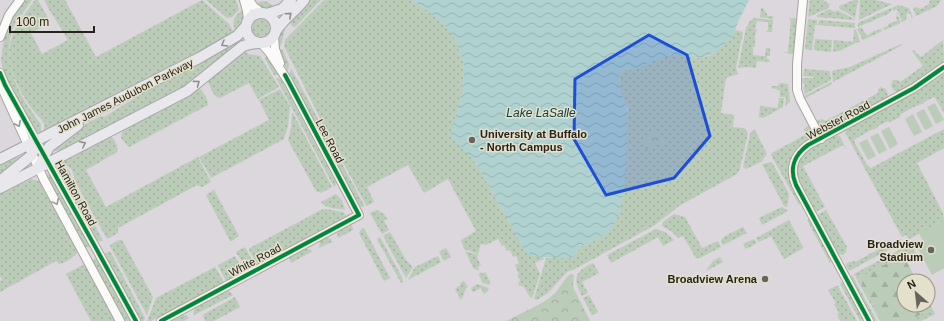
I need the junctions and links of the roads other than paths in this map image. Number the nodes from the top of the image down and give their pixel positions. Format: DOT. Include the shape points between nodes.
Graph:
graph roads {
  1 [pos="20,0"];
  2 [pos="244,0"];
  3 [pos="249,0"];
  4 [pos="291,0"];
  5 [pos="304,0"];
  6 [pos="803,0"];
  7 [pos="264,13"];
  8 [pos="247,23"];
  9 [pos="275,33"];
  10 [pos="0,37"];
  11 [pos="260,43"];
  12 [pos="944,67"];
  13 [pos="0,73"];
  14 [pos="285,75"];
  15 [pos="0,83"];
  16 [pos="99,110"];
  17 [pos="821,139"];
  18 [pos="32,143"];
  19 [pos="32,155"];
  20 [pos="46,158"];
  21 [pos="0,159"];
  22 [pos="38,168"];
  23 [pos="0,181"];
  24 [pos="0,188"];
  25 [pos="359,215"];
  26 [pos="120,321"];
  27 [pos="136,321"];
  28 [pos="161,321"];
  29 [pos="869,321"];
  1 -- 10 [label="street" via="9,15"];
  2 -- 8 [label="street"];
  3 -- 7 [label="street" via="254,7"];
  4 -- 7 [label="main road" via="282,9"];
  9 -- 5 [label="main road, one-way"];
  6 -- 17 [label="street" via="797,90"];
  7 -- 8 [label="main road" via="254,14"];
  7 -- 9 [label="main road" via="274,21"];
  8 -- 11 [label="main road" via="248,36 254,42"];
  8 -- 16 [label="main road, John James Audubon Parkway, one-way" via="237,36 226,43"];
  9 -- 11 [label="main road" via="269,41"];
  9 -- 14 [label="street, Lee Road" via="275,49"];
  11 -- 14 [label="street, Lee Road"];
  20 -- 11 [label="main road, John James Audubon Parkway, one-way" via="187,90 238,49"];
  12 -- 17 [label="street, Webster Road" via="914,88"];
  13 -- 18 [label="street, Hamilton Road"];
  14 -- 25 [label="street, Lee Road"];
  15 -- 18 [label="street, Hamilton Road, one-way" via="8,103"];
  16 -- 18 [label="main road, John James Audubon Parkway"];
  16 -- 20 [label="main road" via="49,147"];
  17 -- 29 [label="street, Webster Road" via="804,148 796,157 792,170 794,180"];
  18 -- 19 [label="main road"];
  18 -- 20 [label="street, Hamilton Road"];
  18 -- 21 [label="main road, John James Audubon Parkway"];
  19 -- 22 [label="street, Hamilton Road"];
  19 -- 23 [label="main road"];
  20 -- 22 [label="main road, John James Audubon Parkway"];
  20 -- 27 [label="street, Hamilton Road"];
  22 -- 24 [label="main road, John James Audubon Parkway"];
  22 -- 26 [label="street, Hamilton Road, one-way"];
  25 -- 28 [label="street, White Road"];
}
